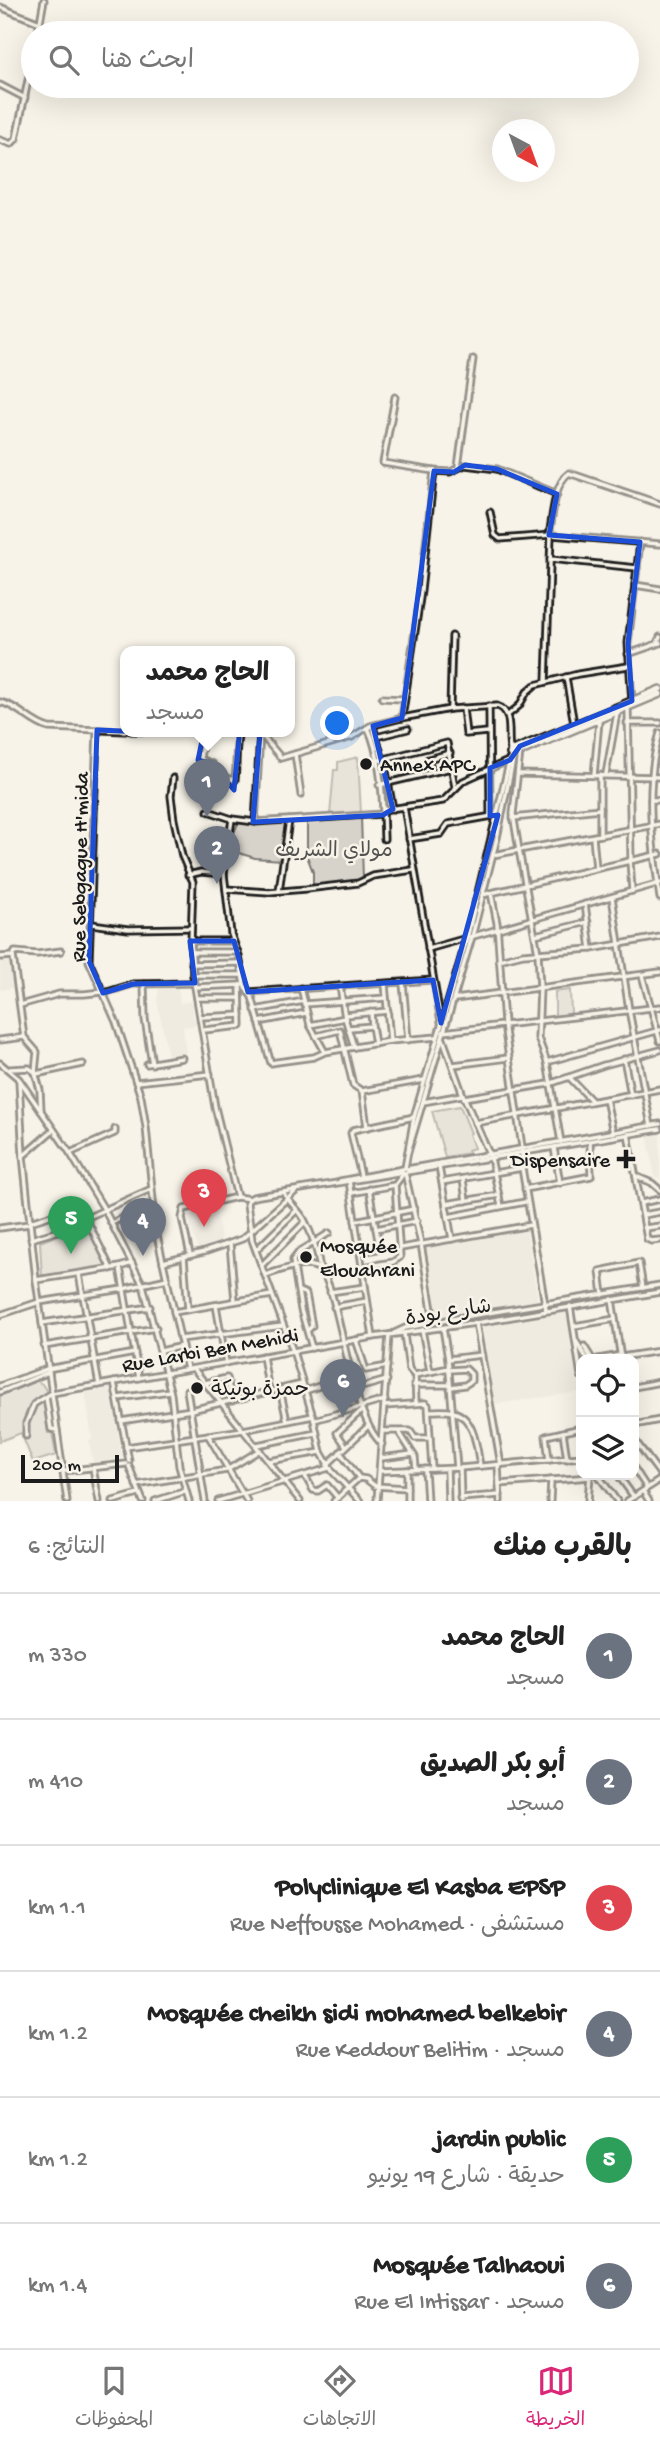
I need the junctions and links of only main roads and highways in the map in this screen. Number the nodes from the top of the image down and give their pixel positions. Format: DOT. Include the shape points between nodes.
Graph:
graph roads {
  1 [pos="660,691"];
  2 [pos="631,704"];
  1 -- 2 [label="main road"];
  2 -- 2 [label="main road" via="600,719 514,754 574,723"];
}
